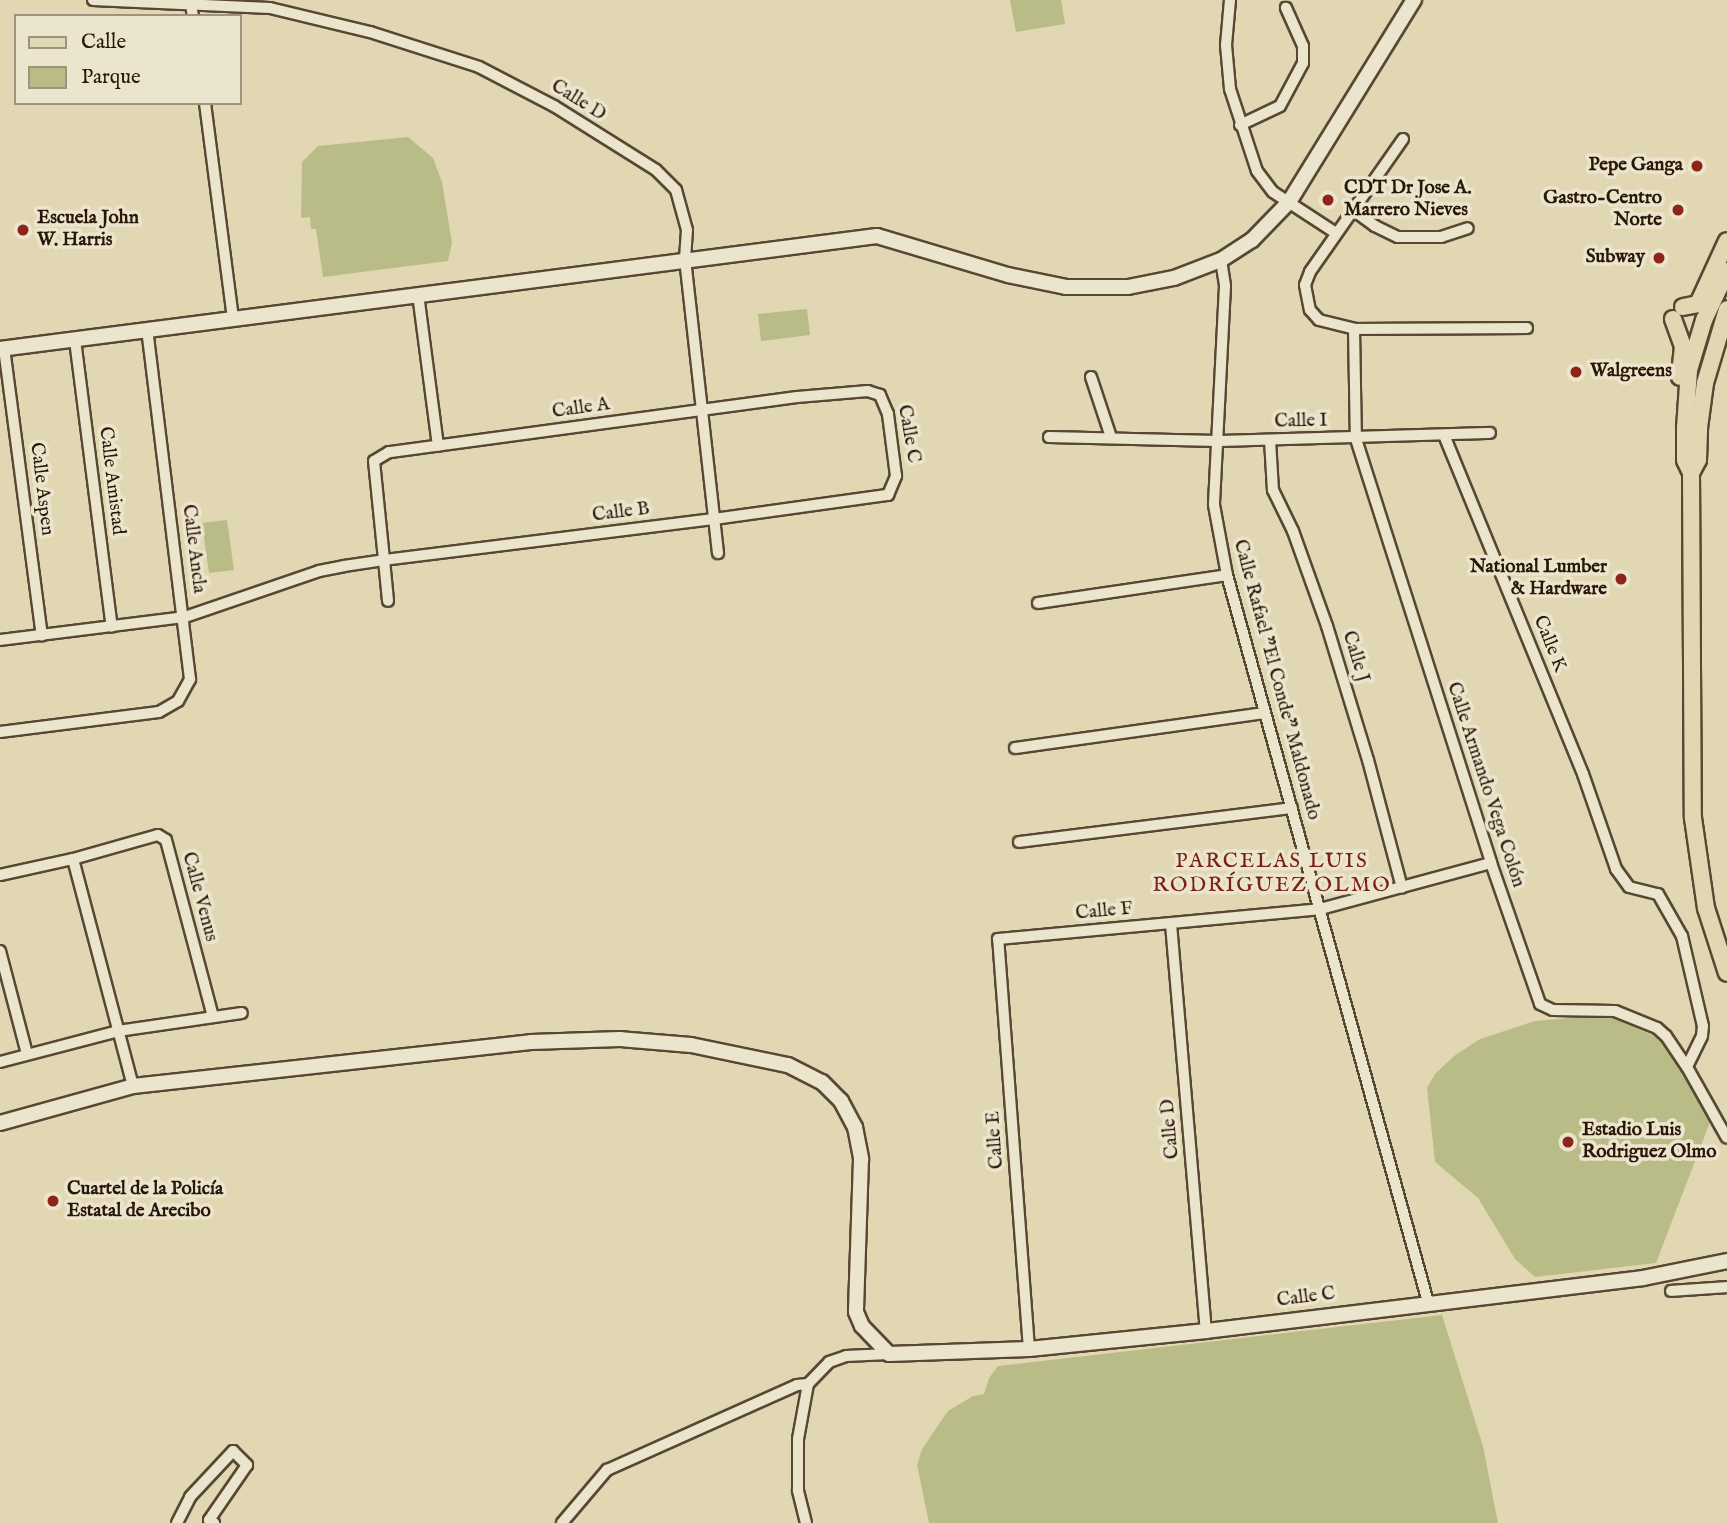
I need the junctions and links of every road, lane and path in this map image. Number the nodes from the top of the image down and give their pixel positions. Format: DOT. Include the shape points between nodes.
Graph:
graph roads {
  1 [pos="93,0"];
  2 [pos="1230,0"];
  3 [pos="1414,0"];
  4 [pos="191,4"];
  5 [pos="1286,8"];
  6 [pos="193,14"];
  7 [pos="205,105"];
  8 [pos="1240,125"];
  9 [pos="1403,139"];
  10 [pos="1289,202"];
  11 [pos="1353,210"];
  12 [pos="1468,228"];
  13 [pos="1336,233"];
  14 [pos="1727,241"];
  15 [pos="685,258"];
  16 [pos="1221,260"];
  17 [pos="1727,271"];
  18 [pos="418,294"];
  19 [pos="1727,309"];
  20 [pos="233,319"];
  21 [pos="1527,328"];
  22 [pos="1354,329"];
  23 [pos="147,330"];
  24 [pos="75,340"];
  25 [pos="2,349"];
  26 [pos="1091,377"];
  27 [pos="880,395"];
  28 [pos="1686,401"];
  29 [pos="701,410"];
  30 [pos="1490,433"];
  31 [pos="1444,435"];
  32 [pos="1049,437"];
  33 [pos="1111,437"];
  34 [pos="1356,439"];
  35 [pos="1270,440"];
  36 [pos="1217,441"];
  37 [pos="439,446"];
  38 [pos="1691,473"];
  39 [pos="863,499"];
  40 [pos="715,519"];
  41 [pos="718,553"];
  42 [pos="384,560"];
  43 [pos="1227,575"];
  44 [pos="388,601"];
  45 [pos="1038,603"];
  46 [pos="185,617"];
  47 [pos="112,627"];
  48 [pos="42,635"];
  49 [pos="0,640"];
  50 [pos="1265,713"];
  51 [pos="0,733"];
  52 [pos="1015,748"];
  53 [pos="1292,808"];
  54 [pos="1019,842"];
  55 [pos="73,859"];
  56 [pos="1491,863"];
  57 [pos="0,875"];
  58 [pos="1402,888"];
  59 [pos="1320,909"];
  60 [pos="1171,923"];
  61 [pos="1008,938"];
  62 [pos="0,951"];
  63 [pos="1727,973"];
  64 [pos="242,1013"];
  65 [pos="213,1017"];
  66 [pos="118,1031"];
  67 [pos="27,1055"];
  68 [pos="0,1062"];
  69 [pos="1687,1067"];
  70 [pos="133,1086"];
  71 [pos="0,1123"];
  72 [pos="1727,1138"];
  73 [pos="1727,1261"];
  74 [pos="1727,1287"];
  75 [pos="1671,1291"];
  76 [pos="1428,1303"];
  77 [pos="1206,1331"];
  78 [pos="1029,1349"];
  79 [pos="889,1354"];
  80 [pos="808,1384"];
  81 [pos="177,1523"];
  82 [pos="214,1523"];
  83 [pos="562,1523"];
  84 [pos="806,1523"];
  1 -- 4 [label="street, Calle D"];
  2 -- 8 [label="street" via="1228,67"];
  3 -- 10 [label="street"];
  4 -- 6 [label="street"];
  4 -- 15 [label="street, Calle D" via="270,8 321,19 463,60 520,87 656,170 676,190 687,230"];
  5 -- 8 [label="street" via="1303,46 1303,64 1280,106"];
  7 -- 20 [label="street"];
  8 -- 10 [label="street" via="1264,184"];
  9 -- 11 [label="street"];
  10 -- 13 [label="street"];
  10 -- 16 [label="street" via="1252,240"];
  11 -- 12 [label="street" via="1398,237 1441,237"];
  11 -- 13 [label="street"];
  13 -- 22 [label="street" via="1310,272 1306,298 1319,320"];
  14 -- 28 [label="main road" via="1698,304 1678,313 1683,346 1680,387"];
  15 -- 16 [label="street" via="877,236 1008,275 1066,287 1128,287 1174,278"];
  15 -- 18 [label="street"];
  15 -- 29 [label="street, Calle D"];
  16 -- 36 [label="street, Calle Rafael \"El Conde\" Maldonado" via="1225,286"];
  17 -- 28 [label="main road" via="1704,320 1689,370"];
  18 -- 20 [label="street"];
  18 -- 37 [label="street"];
  19 -- 38 [label="main road" via="1705,383 1698,460"];
  20 -- 23 [label="street"];
  21 -- 22 [label="street"];
  22 -- 34 [label="street, Calle Armando Vega Colón"];
  23 -- 24 [label="street"];
  23 -- 46 [label="street, Calle Ancla"];
  24 -- 25 [label="street"];
  24 -- 47 [label="street, Calle Amistad"];
  25 -- 48 [label="street, Calle Aspen"];
  26 -- 33 [label="street"];
  27 -- 29 [label="street, Calle A" via="868,391"];
  27 -- 39 [label="street, Calle C" via="888,414 896,476 888,495"];
  28 -- 38 [label="main road" via="1685,460"];
  29 -- 37 [label="street, Calle A"];
  29 -- 40 [label="street, Calle D"];
  30 -- 31 [label="street, Calle I"];
  31 -- 34 [label="street, Calle I"];
  31 -- 69 [label="street, Calle K" via="1583,774 1616,869 1629,887 1658,894 1682,936 1703,1026"];
  32 -- 33 [label="street, Calle I"];
  33 -- 36 [label="street, Calle I"];
  34 -- 35 [label="street, Calle I"];
  34 -- 56 [label="street, Calle Armando Vega Colón"];
  35 -- 36 [label="street, Calle I"];
  35 -- 58 [label="street, Calle J" via="1273,490 1327,626"];
  36 -- 43 [label="street, Calle Rafael \"El Conde\" Maldonado" via="1214,505"];
  37 -- 42 [label="street" via="389,452 374,461"];
  38 -- 63 [label="main road" via="1693,818 1706,908"];
  39 -- 40 [label="street, Calle B"];
  40 -- 41 [label="street, Calle D"];
  40 -- 42 [label="street, Calle B"];
  42 -- 44 [label="street"];
  42 -- 46 [label="street, Calle B" via="319,570"];
  43 -- 45 [label="street"];
  43 -- 50 [label="street, Calle Rafael \"El Conde\" Maldonado"];
  46 -- 47 [label="street, Calle B"];
  46 -- 51 [label="street, Calle Ancla" via="190,679 178,701 159,712"];
  47 -- 48 [label="street, Calle B"];
  48 -- 49 [label="street, Calle B"];
  50 -- 52 [label="street"];
  50 -- 53 [label="street, Calle Rafael \"El Conde\" Maldonado"];
  53 -- 54 [label="street"];
  53 -- 59 [label="street, Calle Rafael \"El Conde\" Maldonado"];
  55 -- 57 [label="street, Calle Venus"];
  55 -- 65 [label="street, Calle Venus" via="158,835 166,840"];
  55 -- 66 [label="street"];
  56 -- 58 [label="street, Calle F"];
  56 -- 69 [label="street, Calle Armando Vega Colón" via="1540,1004 1553,1010 1627,1015 1667,1036"];
  58 -- 59 [label="street, Calle F"];
  59 -- 60 [label="street, Calle F"];
  59 -- 76 [label="street, Calle Rafael \"El Conde\" Maldonado"];
  60 -- 61 [label="street, Calle F"];
  60 -- 77 [label="street, Calle D"];
  61 -- 78 [label="street, Calle E" via="998,939"];
  62 -- 67 [label="street"];
  64 -- 65 [label="street"];
  65 -- 66 [label="street"];
  66 -- 67 [label="street"];
  66 -- 70 [label="street"];
  67 -- 68 [label="street"];
  69 -- 72 [label="street, Calle Armando Vega Colón"];
  70 -- 71 [label="street"];
  70 -- 79 [label="street" via="531,1042 607,1039 691,1045 788,1065 822,1083 841,1101 855,1127 861,1159 856,1312 862,1326"];
  73 -- 76 [label="street, Calle C" via="1643,1278"];
  74 -- 75 [label="street"];
  76 -- 77 [label="street, Calle C"];
  77 -- 78 [label="street, Calle C"];
  78 -- 79 [label="street, Calle C"];
  79 -- 80 [label="street" via="846,1356 824,1366"];
  80 -- 83 [label="street" via="607,1470"];
  80 -- 84 [label="street" via="798,1439 798,1490"];
  81 -- 82 [label="street" via="190,1497 233,1451 247,1465 209,1520"];
}
